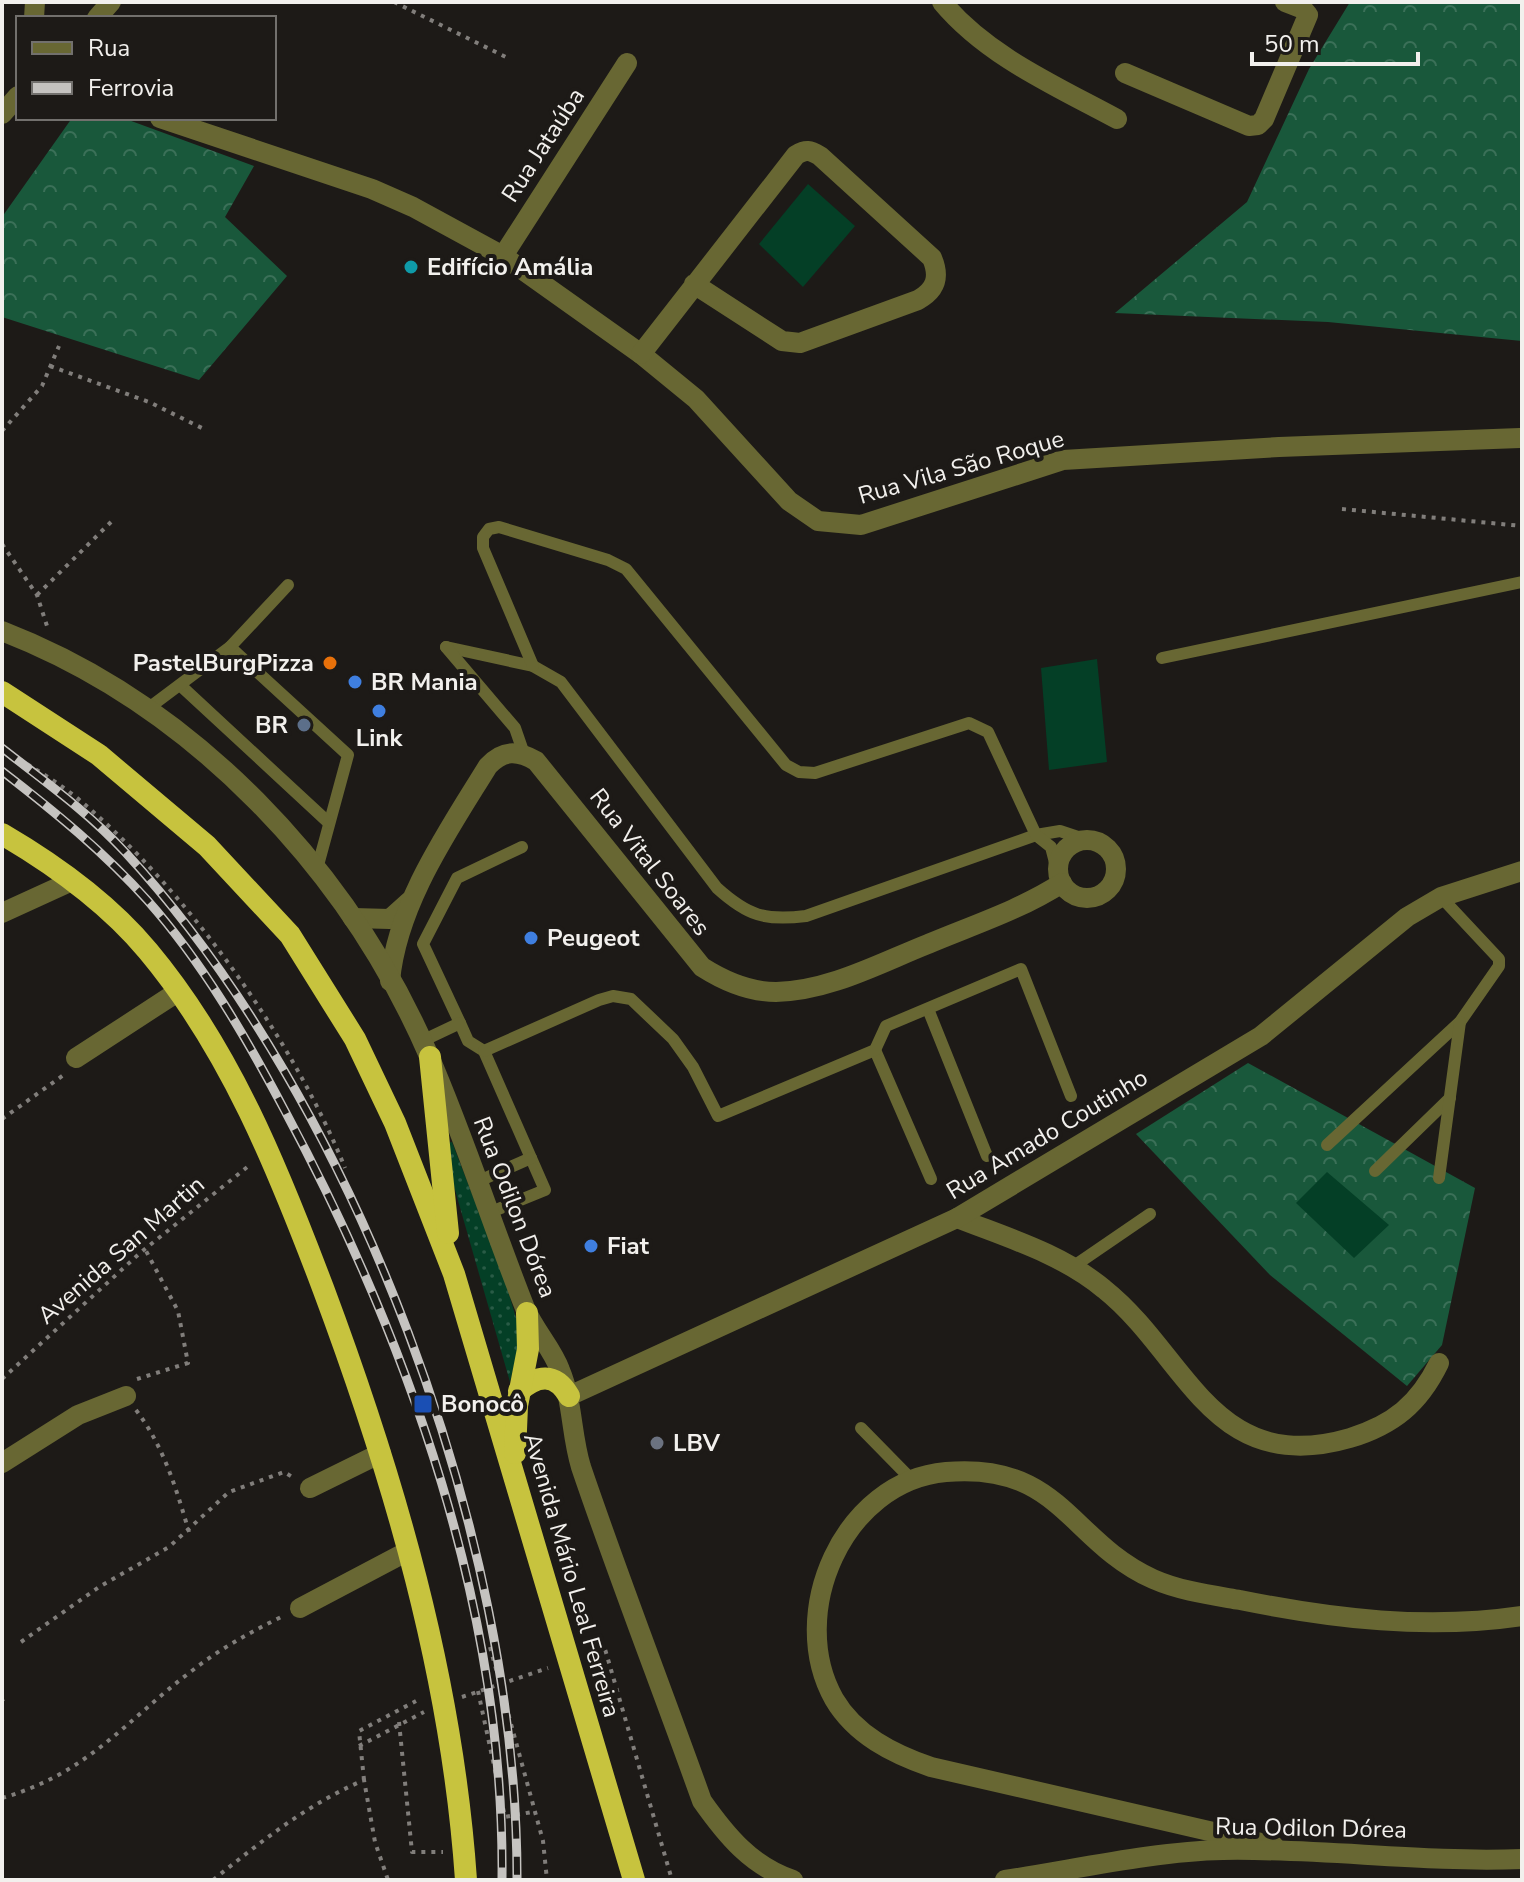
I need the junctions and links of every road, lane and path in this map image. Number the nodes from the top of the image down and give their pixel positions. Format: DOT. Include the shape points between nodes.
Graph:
graph roads {
  1 [pos="394,2"];
  2 [pos="942,2"];
  3 [pos="1285,2"];
  4 [pos="401,4"];
  5 [pos="510,59"];
  6 [pos="627,63"];
  7 [pos="1125,73"];
  8 [pos="16,98"];
  9 [pos="2,114"];
  10 [pos="1117,119"];
  11 [pos="166,120"];
  12 [pos="503,256"];
  13 [pos="694,284"];
  14 [pos="59,346"];
  15 [pos="641,354"];
  16 [pos="50,366"];
  17 [pos="204,429"];
  18 [pos="2,431"];
  19 [pos="1520,438"];
  20 [pos="1342,509"];
  21 [pos="111,522"];
  22 [pos="1522,526"];
  23 [pos="2,544"];
  24 [pos="1522,582"];
  25 [pos="288,585"];
  26 [pos="37,595"];
  27 [pos="2,631"];
  28 [pos="230,647"];
  29 [pos="54,651"];
  30 [pos="1162,658"];
  31 [pos="533,666"];
  32 [pos="180,685"];
  33 [pos="2,692"];
  34 [pos="146,710"];
  35 [pos="2,748"];
  36 [pos="524,754"];
  37 [pos="329,823"];
  38 [pos="2,834"];
  39 [pos="1036,835"];
  40 [pos="1087,840"];
  41 [pos="522,847"];
  42 [pos="317,869"];
  43 [pos="1522,871"];
  44 [pos="1060,878"];
  45 [pos="72,881"];
  46 [pos="1441,897"];
  47 [pos="412,898"];
  48 [pos="2,913"];
  49 [pos="353,918"];
  50 [pos="390,981"];
  51 [pos="179,991"];
  52 [pos="928,1009"];
  53 [pos="1460,1022"];
  54 [pos="460,1023"];
  55 [pos="426,1049"];
  56 [pos="875,1050"];
  57 [pos="484,1051"];
  58 [pos="80,1055"];
  59 [pos="1071,1096"];
  60 [pos="1450,1098"];
  61 [pos="2,1119"];
  62 [pos="1327,1145"];
  63 [pos="269,1154"];
  64 [pos="987,1156"];
  65 [pos="531,1158"];
  66 [pos="345,1168"];
  67 [pos="1375,1171"];
  68 [pos="1439,1178"];
  69 [pos="931,1179"];
  70 [pos="479,1181"];
  71 [pos="491,1212"];
  72 [pos="1150,1214"];
  73 [pos="957,1218"];
  74 [pos="145,1249"];
  75 [pos="1074,1266"];
  76 [pos="454,1274"];
  77 [pos="527,1313"];
  78 [pos="1439,1363"];
  79 [pos="2,1379"];
  80 [pos="519,1391"];
  81 [pos="126,1396"];
  82 [pos="569,1396"];
  83 [pos="861,1428"];
  84 [pos="381,1453"];
  85 [pos="2,1463"];
  86 [pos="514,1470"];
  87 [pos="912,1480"];
  88 [pos="310,1488"];
  89 [pos="189,1532"];
  90 [pos="408,1551"];
  91 [pos="300,1608"];
  92 [pos="1522,1616"];
  93 [pos="21,1642"];
  94 [pos="490,1647"];
  95 [pos="577,1658"];
  96 [pos="549,1668"];
  97 [pos="478,1691"];
  98 [pos="455,1700"];
  99 [pos="416,1701"];
  100 [pos="427,1711"];
  101 [pos="399,1722"];
  102 [pos="359,1746"];
  103 [pos="364,1780"];
  104 [pos="2,1798"];
  105 [pos="532,1812"];
  106 [pos="1291,1850"];
  107 [pos="464,1851"];
  108 [pos="1522,1859"];
  109 [pos="636,1877"];
  110 [pos="213,1880"];
  111 [pos="388,1880"];
  112 [pos="466,1880"];
  113 [pos="547,1880"];
  114 [pos="672,1880"];
  115 [pos="793,1880"];
  116 [pos="1005,1880"];
  1 -- 4 [label="path"];
  2 -- 10 [label="street" via="990,46"];
  3 -- 7 [label="street" via="1308,15 1258,125 1249,126"];
  4 -- 5 [label="path"];
  6 -- 12 [label="street, Rua Jataúba"];
  8 -- 9 [label="street"];
  11 -- 12 [label="street, Rua Vila São Roque" via="372,189"];
  12 -- 15 [label="street, Rua Vila São Roque"];
  13 -- 13 [label="street" via="782,341 800,343 918,300 937,282 937,270 932,258 810,150 796,155"];
  13 -- 15 [label="street"];
  14 -- 16 [label="path"];
  15 -- 19 [label="street, Rua Vila São Roque" via="696,399 805,515 838,526 861,525 1063,460"];
  16 -- 17 [label="path" via="149,402"];
  16 -- 18 [label="path" via="42,386"];
  20 -- 22 [label="path"];
  21 -- 26 [label="path"];
  23 -- 26 [label="path"];
  24 -- 30 [label="lane"];
  25 -- 28 [label="lane"];
  26 -- 29 [label="path"];
  27 -- 29 [label="street, Rua Odilon Dórea"];
  28 -- 32 [label="lane"];
  28 -- 37 [label="lane" via="348,755"];
  29 -- 34 [label="street, Rua Odilon Dórea"];
  31 -- 36 [label="lane" via="446,647 515,728"];
  31 -- 39 [label="lane" via="561,682 717,888 766,919 806,916"];
  31 -- 39 [label="lane" via="483,548 489,529 499,527 626,569 786,765 799,772 815,773 969,723 977,725 988,732"];
  32 -- 34 [label="lane"];
  32 -- 37 [label="lane"];
  33 -- 76 [label="highway, Avenida Mário Leal Ferreira" via="157,800 290,935 355,1039 395,1123"];
  34 -- 42 [label="street, Rua Odilon Dórea" via="246,790"];
  35 -- 66 [label="path" via="82,802 172,894 300,1070"];
  36 -- 44 [label="street, Rua Vital Soares" via="545,772 683,949 724,981 749,988 775,992 833,982 1025,904"];
  36 -- 47 [label="street" via="498,755 488,766"];
  37 -- 42 [label="lane"];
  38 -- 45 [label="highway"];
  39 -- 40 [label="lane" via="1060,831"];
  39 -- 44 [label="lane" via="1051,847"];
  40 -- 44 [label="street" via="1062,854"];
  40 -- 44 [label="street" via="1112,854 1112,883 1087,898 1068,891"];
  41 -- 54 [label="lane" via="457,878 423,944"];
  42 -- 49 [label="street, Rua Odilon Dórea"];
  43 -- 46 [label="street, Rua Amado Coutinho"];
  45 -- 48 [label="street"];
  45 -- 51 [label="highway" via="117,918"];
  46 -- 53 [label="lane" via="1501,962"];
  46 -- 73 [label="street, Rua Amado Coutinho" via="1407,917 1261,1036"];
  47 -- 49 [label="street" via="390,919"];
  47 -- 50 [label="street"];
  49 -- 50 [label="street, Rua Odilon Dórea"];
  50 -- 55 [label="street, Rua Odilon Dórea"];
  51 -- 58 [label="street"];
  51 -- 63 [label="highway" via="218,1052"];
  52 -- 56 [label="lane" via="886,1026"];
  52 -- 59 [label="lane" via="1021,969"];
  52 -- 64 [label="lane"];
  53 -- 60 [label="lane"];
  53 -- 62 [label="lane"];
  54 -- 55 [label="lane"];
  54 -- 57 [label="lane" via="468,1041"];
  55 -- 70 [label="street, Rua Odilon Dórea"];
  55 -- 76 [label="highway"];
  56 -- 57 [label="lane" via="718,1116 673,1039 631,999 599,1000"];
  56 -- 69 [label="lane"];
  57 -- 65 [label="lane"];
  58 -- 61 [label="path" via="78,1065"];
  60 -- 67 [label="lane"];
  60 -- 68 [label="lane"];
  63 -- 74 [label="path, Avenida San Martin" via="245,1166"];
  63 -- 84 [label="highway"];
  65 -- 70 [label="lane"];
  65 -- 71 [label="lane" via="545,1190"];
  70 -- 71 [label="street, Rua Odilon Dórea"];
  71 -- 77 [label="street, Rua Odilon Dórea"];
  72 -- 75 [label="lane"];
  73 -- 75 [label="street"];
  73 -- 82 [label="street, Rua Amado Coutinho"];
  74 -- 79 [label="path, Avenida San Martin"];
  74 -- 81 [label="path" via="178,1311 188,1363 131,1380"];
  75 -- 78 [label="street" via="1135,1319 1198,1399 1246,1434 1274,1442 1307,1445 1375,1431 1405,1413 1426,1390"];
  76 -- 86 [label="highway, Avenida Mário Leal Ferreira"];
  77 -- 80 [label="highway" via="528,1349"];
  77 -- 82 [label="street, Rua Odilon Dórea" via="559,1366"];
  80 -- 82 [label="highway" via="531,1380 546,1377"];
  80 -- 86 [label="highway"];
  81 -- 85 [label="street" via="78,1415"];
  81 -- 89 [label="path" via="151,1430 170,1471"];
  82 -- 115 [label="street, Rua Odilon Dórea" via="580,1462 702,1801 730,1842"];
  83 -- 87 [label="lane"];
  84 -- 88 [label="street"];
  84 -- 90 [label="highway"];
  86 -- 109 [label="highway, Avenida Mário Leal Ferreira"];
  87 -- 92 [label="street" via="964,1472 1023,1482 1050,1496 1134,1569 1172,1587 1302,1613 1390,1622"];
  87 -- 106 [label="street" via="867,1509 829,1567 819,1596 814,1629 819,1658 833,1698 850,1721 877,1743 931,1767"];
  88 -- 89 [label="path" via="284,1472 229,1492"];
  89 -- 93 [label="path"];
  90 -- 91 [label="street"];
  90 -- 107 [label="highway" via="450,1737"];
  91 -- 104 [label="path" via="236,1640 193,1670 74,1769"];
  94 -- 105 [label="path"];
  95 -- 114 [label="path" via="605,1649"];
  96 -- 97 [label="path"];
  97 -- 98 [label="path"];
  97 -- 105 [label="path" via="505,1817"];
  99 -- 102 [label="path" via="359,1731"];
  100 -- 101 [label="path"];
  101 -- 102 [label="path"];
  101 -- 107 [label="path" via="412,1852"];
  102 -- 103 [label="path"];
  103 -- 110 [label="path" via="289,1819"];
  103 -- 111 [label="path"];
  105 -- 113 [label="path" via="543,1841"];
  106 -- 108 [label="street, Rua Odilon Dórea"];
  106 -- 116 [label="street, Rua Odilon Dórea" via="1218,1850"];
  107 -- 112 [label="highway"];
}
